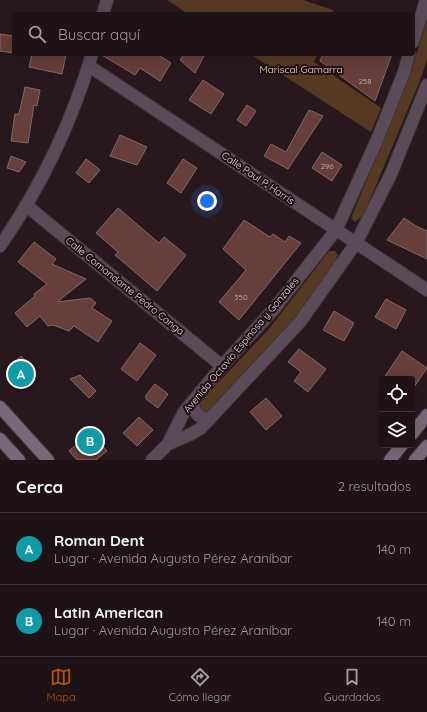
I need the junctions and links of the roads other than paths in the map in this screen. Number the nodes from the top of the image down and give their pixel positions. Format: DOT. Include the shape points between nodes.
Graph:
graph roads {
  1 [pos="107,0"];
  2 [pos="426,0"];
  3 [pos="104,12"];
  4 [pos="415,36"];
  5 [pos="408,56"];
  6 [pos="90,60"];
  7 [pos="427,85"];
  8 [pos="27,206"];
  9 [pos="336,230"];
  10 [pos="356,243"];
  11 [pos="0,246"];
  12 [pos="427,290"];
  13 [pos="222,366"];
  14 [pos="194,400"];
  15 [pos="0,407"];
  16 [pos="427,414"];
  17 [pos="210,419"];
  18 [pos="415,430"];
  19 [pos="0,440"];
  20 [pos="168,444"];
  21 [pos="427,446"];
  22 [pos="400,448"];
  23 [pos="19,460"];
  24 [pos="48,460"];
  25 [pos="152,460"];
  26 [pos="390,460"];
  27 [pos="416,460"];
  1 -- 3 [label="street"];
  2 -- 4 [label="street"];
  5 -- 9 [label="street, Avenida Octavio Espinosa y Gonzales" via="377,140"];
  6 -- 8 [label="street" via="67,124"];
  6 -- 9 [label="street, Calle Paul P. Harris"];
  7 -- 10 [label="street, Avenida Octavio Espinosa y Gonzales" via="391,174"];
  8 -- 11 [label="street"];
  8 -- 13 [label="street, Calle Comandante Pedro Canga"];
  9 -- 10 [label="street, Calle Paul P. Harris"];
  9 -- 13 [label="street, Avenida Octavio Espinosa y Gonzales" via="274,309"];
  10 -- 12 [label="street, Calle Paul P. Harris"];
  10 -- 17 [label="street, Avenida Octavio Espinosa y Gonzales" via="300,322"];
  13 -- 14 [label="street, Avenida Octavio Espinosa y Gonzales"];
  14 -- 17 [label="street" via="193,406 199,416"];
  14 -- 20 [label="street, Avenida Octavio Espinosa y Gonzales" via="181,416"];
  15 -- 24 [label="main road"];
  16 -- 18 [label="main road"];
  17 -- 20 [label="street, Avenida Octavio Espinosa y Gonzales" via="191,434"];
  19 -- 23 [label="main road"];
  20 -- 25 [label="street, Avenida Octavio Espinosa y Gonzales"];
  21 -- 27 [label="main road"];
  22 -- 26 [label="main road"];
}
